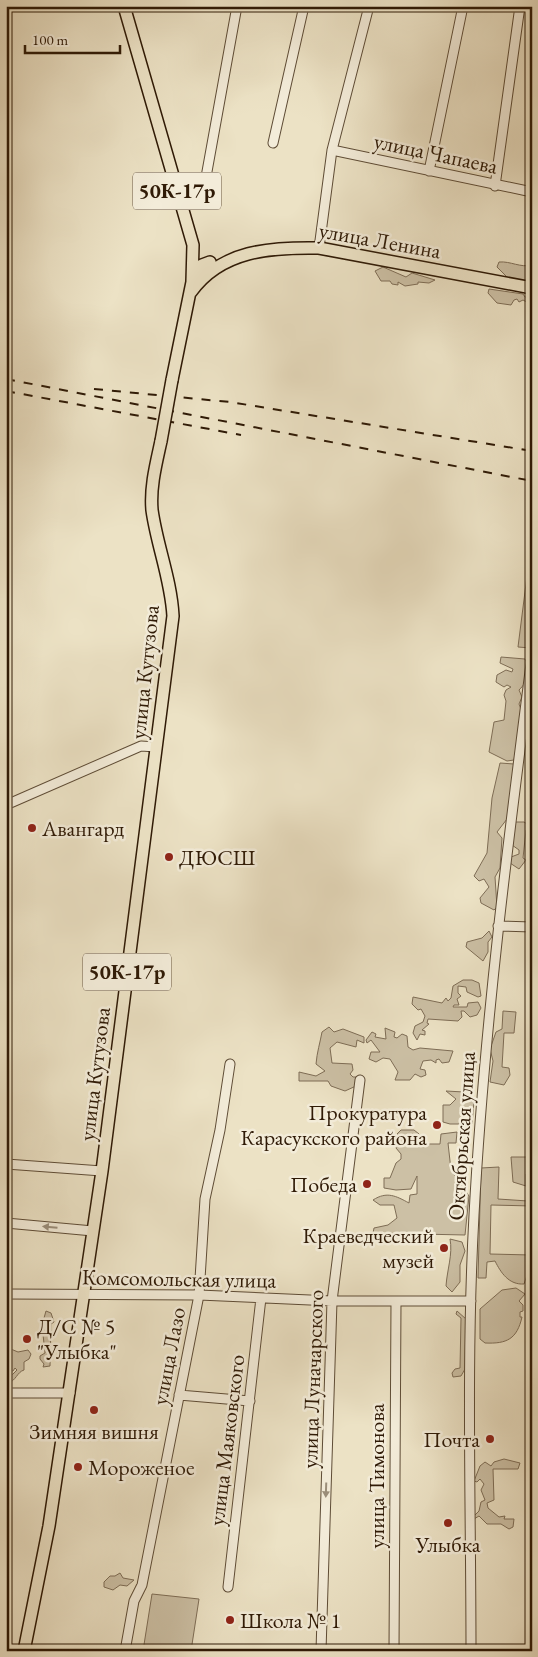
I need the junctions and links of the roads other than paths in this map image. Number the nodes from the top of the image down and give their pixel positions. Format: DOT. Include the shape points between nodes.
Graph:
graph roads {
  1 [pos="124,6"];
  2 [pos="237,6"];
  3 [pos="304,6"];
  4 [pos="369,6"];
  5 [pos="463,6"];
  6 [pos="520,6"];
  7 [pos="273,142"];
  8 [pos="332,150"];
  9 [pos="429,171"];
  10 [pos="206,176"];
  11 [pos="495,186"];
  12 [pos="532,192"];
  13 [pos="192,246"];
  14 [pos="319,248"];
  15 [pos="196,266"];
  16 [pos="210,266"];
  17 [pos="532,288"];
  18 [pos="190,294"];
  19 [pos="532,656"];
  20 [pos="156,748"];
  21 [pos="6,805"];
  22 [pos="498,926"];
  23 [pos="532,927"];
  24 [pos="230,1064"];
  25 [pos="360,1080"];
  26 [pos="6,1164"];
  27 [pos="102,1171"];
  28 [pos="6,1223"];
  29 [pos="93,1231"];
  30 [pos="6,1294"];
  31 [pos="84,1294"];
  32 [pos="199,1295"];
  33 [pos="261,1298"];
  34 [pos="332,1301"];
  35 [pos="471,1301"];
  36 [pos="396,1302"];
  37 [pos="6,1393"];
  38 [pos="70,1393"];
  39 [pos="180,1395"];
  40 [pos="250,1401"];
  41 [pos="228,1587"];
  42 [pos="24,1651"];
  43 [pos="125,1651"];
  44 [pos="321,1651"];
  45 [pos="394,1651"];
  46 [pos="471,1651"];
  1 -- 13 [label="main road, 50К-17р"];
  2 -- 10 [label="street"];
  3 -- 7 [label="street"];
  4 -- 8 [label="street"];
  5 -- 9 [label="street"];
  6 -- 11 [label="street"];
  8 -- 9 [label="street, улица Чапаева"];
  8 -- 14 [label="street"];
  9 -- 11 [label="street, улица Чапаева"];
  11 -- 12 [label="street, улица Чапаева"];
  13 -- 15 [label="main road, 50К-17р"];
  13 -- 16 [label="main road"];
  14 -- 16 [label="main road, улица Ленина" via="262,250"];
  14 -- 17 [label="main road, улица Ленина"];
  15 -- 16 [label="main road" via="202,272"];
  15 -- 18 [label="main road, 50К-17р"];
  16 -- 18 [label="main road, улица Ленина"];
  18 -- 20 [label="main road, улица Кутузова / 50К-17р, bridge" via="153,483 152,511 173,616"];
  19 -- 22 [label="street, Октябрьская улица"];
  20 -- 21 [label="street" via="141,746"];
  20 -- 27 [label="main road, улица Кутузова / 50К-17р"];
  22 -- 23 [label="street"];
  22 -- 35 [label="street, Октябрьская улица" via="479,1133"];
  24 -- 32 [label="street, улица Лазо" via="205,1198"];
  25 -- 34 [label="street, улица Луначарского"];
  26 -- 27 [label="street"];
  27 -- 29 [label="main road, улица Кутузова / 50К-17р"];
  29 -- 28 [label="street, one-way"];
  29 -- 31 [label="main road, улица Кутузова / 50К-17р"];
  30 -- 31 [label="street, Комсомольская улица"];
  31 -- 32 [label="street, Комсомольская улица"];
  31 -- 38 [label="main road, улица Кутузова / 50К-17р"];
  32 -- 33 [label="street, Комсомольская улица"];
  32 -- 39 [label="street, улица Лазо"];
  33 -- 34 [label="street, Комсомольская улица"];
  33 -- 40 [label="street, улица Маяковского"];
  34 -- 36 [label="street, Комсомольская улица"];
  34 -- 44 [label="street, улица Луначарского, one-way"];
  35 -- 36 [label="street, Комсомольская улица"];
  35 -- 46 [label="street, Октябрьская улица"];
  36 -- 45 [label="street, улица Тимонова"];
  37 -- 38 [label="street"];
  38 -- 42 [label="main road, улица Кутузова / 50К-17р" via="49,1526"];
  39 -- 40 [label="street"];
  39 -- 43 [label="street, улица Лазо" via="142,1585 134,1601"];
  40 -- 41 [label="street, улица Маяковского"];
}
